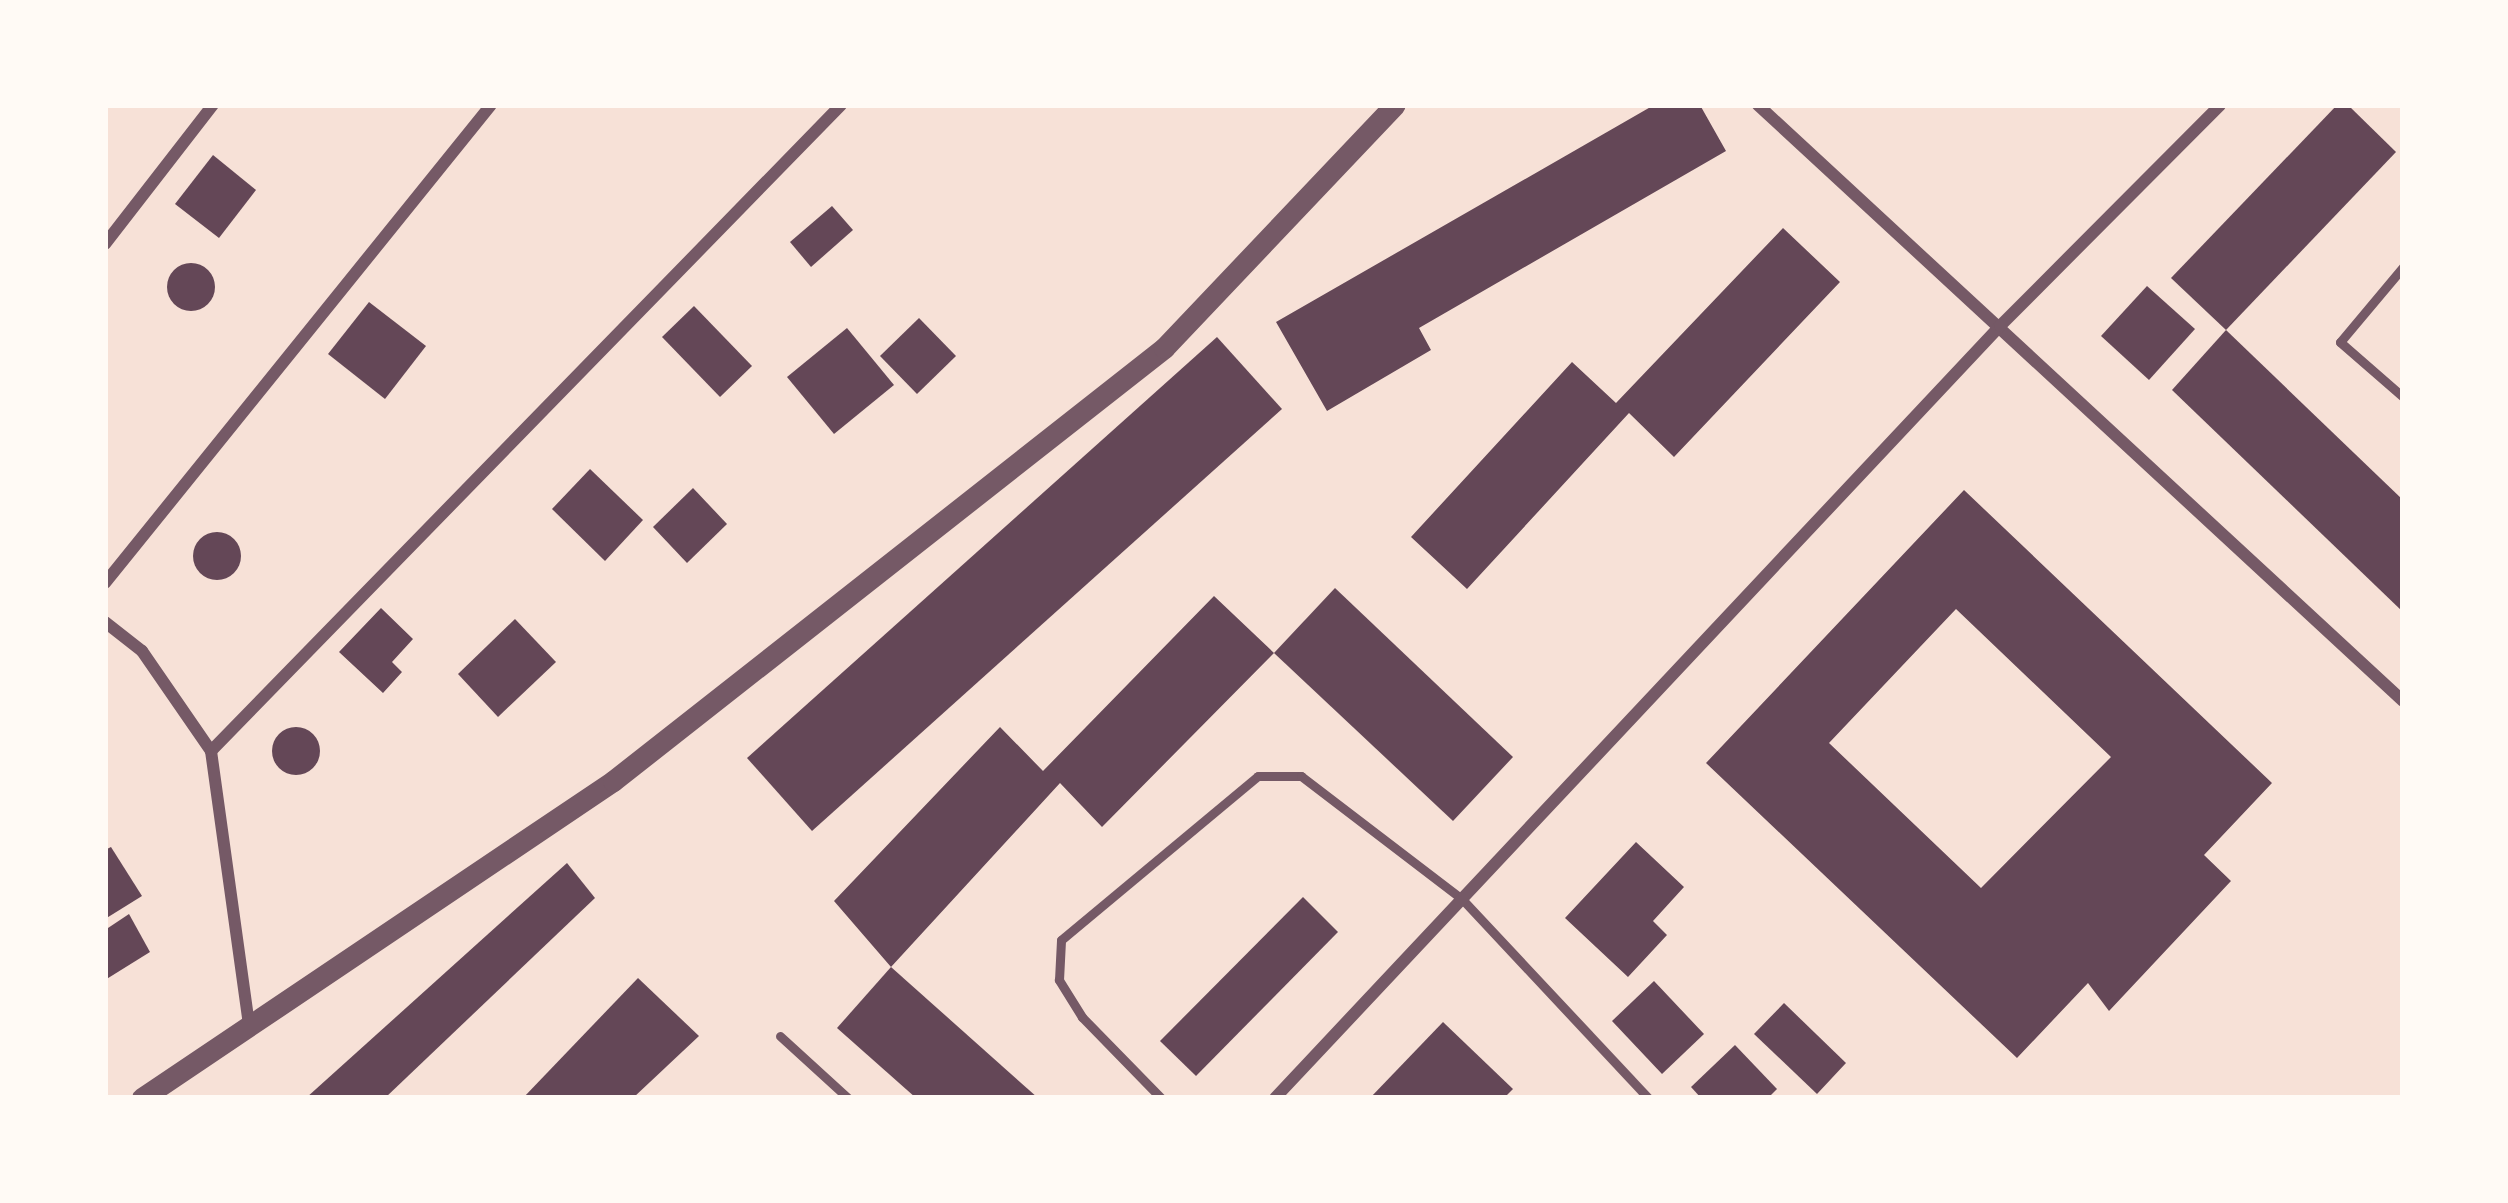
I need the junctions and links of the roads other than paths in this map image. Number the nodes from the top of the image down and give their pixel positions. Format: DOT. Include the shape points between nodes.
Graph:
graph roads {
  1 [pos="213,105"];
  2 [pos="491,105"];
  3 [pos="841,105"];
  4 [pos="1394,105"];
  5 [pos="1758,105"];
  6 [pos="2220,105"];
  7 [pos="105,244"];
  8 [pos="2403,267"];
  9 [pos="2000,326"];
  10 [pos="2403,397"];
  11 [pos="105,583"];
  12 [pos="105,622"];
  13 [pos="2403,701"];
  14 [pos="211,751"];
  15 [pos="1462,898"];
  16 [pos="249,1028"];
  17 [pos="780,1036"];
  18 [pos="142,1098"];
  19 [pos="848,1098"];
  20 [pos="1161,1098"];
  21 [pos="1275,1098"];
  22 [pos="1648,1098"];
  1 -- 7 [label="street"];
  2 -- 11 [label="street"];
  3 -- 14 [label="street"];
  4 -- 16 [label="street" via="1164,348 613,781"];
  5 -- 9 [label="street"];
  6 -- 9 [label="street"];
  8 -- 10 [label="lane" via="2340,342"];
  9 -- 13 [label="street"];
  9 -- 15 [label="street"];
  12 -- 14 [label="street" via="142,651"];
  14 -- 16 [label="street"];
  15 -- 20 [label="lane" via="1337,796 1301,776 1258,776 1061,940 1059,980"];
  15 -- 21 [label="street"];
  15 -- 22 [label="lane"];
  16 -- 18 [label="street"];
  17 -- 19 [label="lane"];
}
